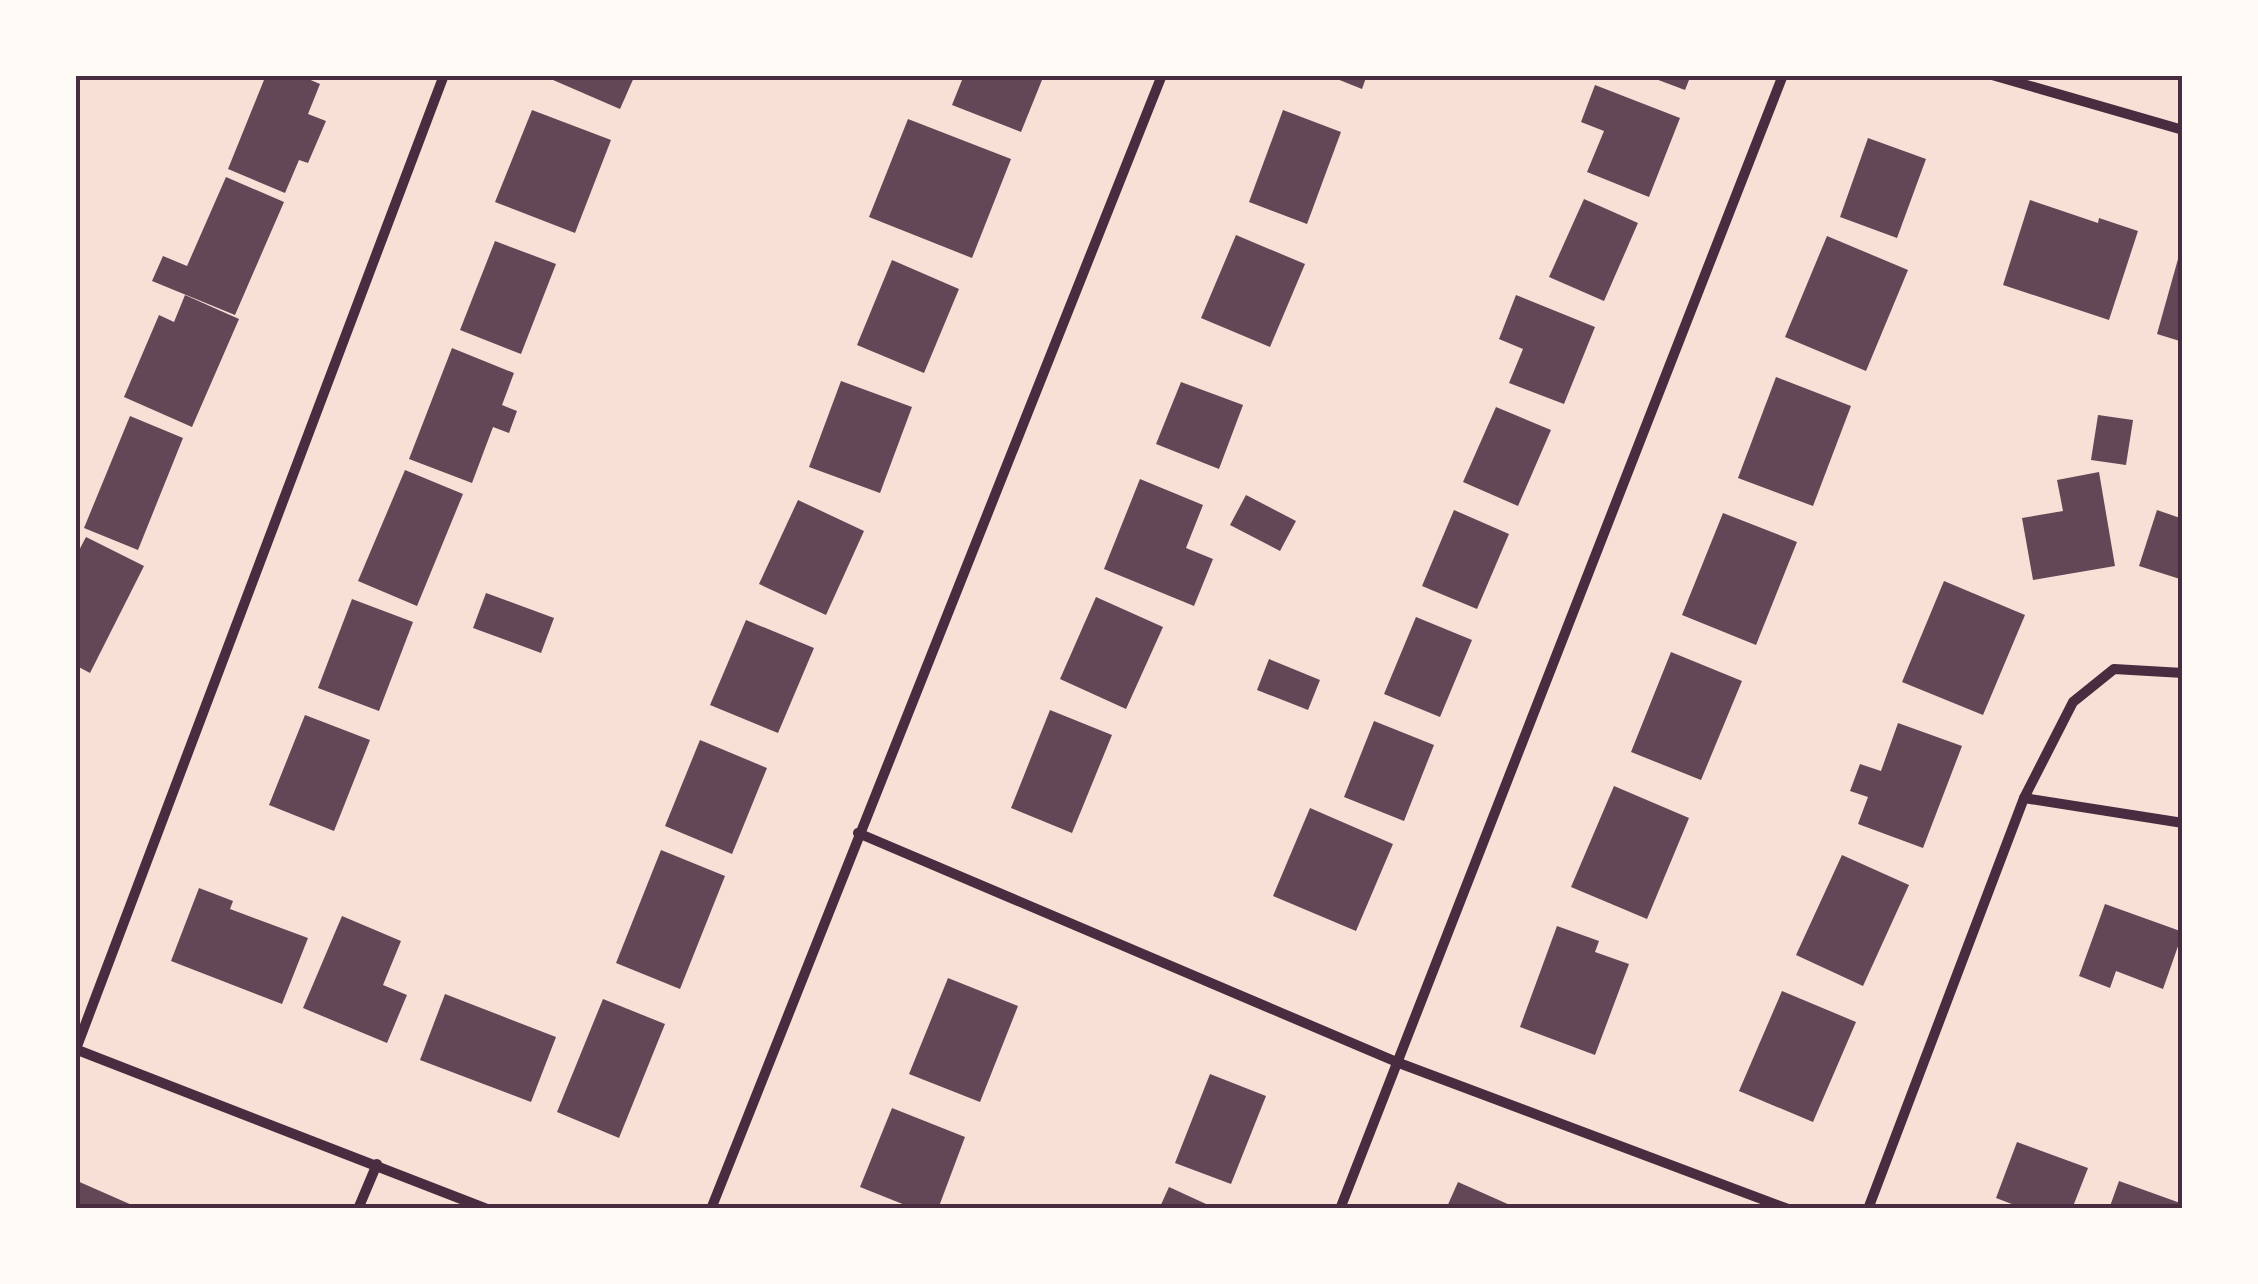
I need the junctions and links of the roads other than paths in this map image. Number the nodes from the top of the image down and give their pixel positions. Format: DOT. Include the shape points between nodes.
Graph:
graph roads {
  1 [pos="444,75"];
  2 [pos="1162,75"];
  3 [pos="1783,75"];
  4 [pos="1992,75"];
  5 [pos="2183,130"];
  6 [pos="2183,673"];
  7 [pos="2024,798"];
  8 [pos="2183,823"];
  9 [pos="858,833"];
  10 [pos="76,1049"];
  11 [pos="1399,1062"];
  12 [pos="376,1164"];
  13 [pos="358,1209"];
  14 [pos="487,1209"];
  15 [pos="710,1209"];
  16 [pos="1340,1209"];
  17 [pos="1788,1209"];
  18 [pos="1868,1209"];
  1 -- 10 [label="street"];
  2 -- 9 [label="street"];
  3 -- 11 [label="street"];
  4 -- 5 [label="street"];
  6 -- 7 [label="street" via="2114,670 2074,702"];
  7 -- 8 [label="street"];
  7 -- 18 [label="street"];
  9 -- 11 [label="street"];
  9 -- 15 [label="street"];
  10 -- 12 [label="street"];
  11 -- 16 [label="street"];
  11 -- 17 [label="street"];
  12 -- 13 [label="street"];
  12 -- 14 [label="street"];
}
